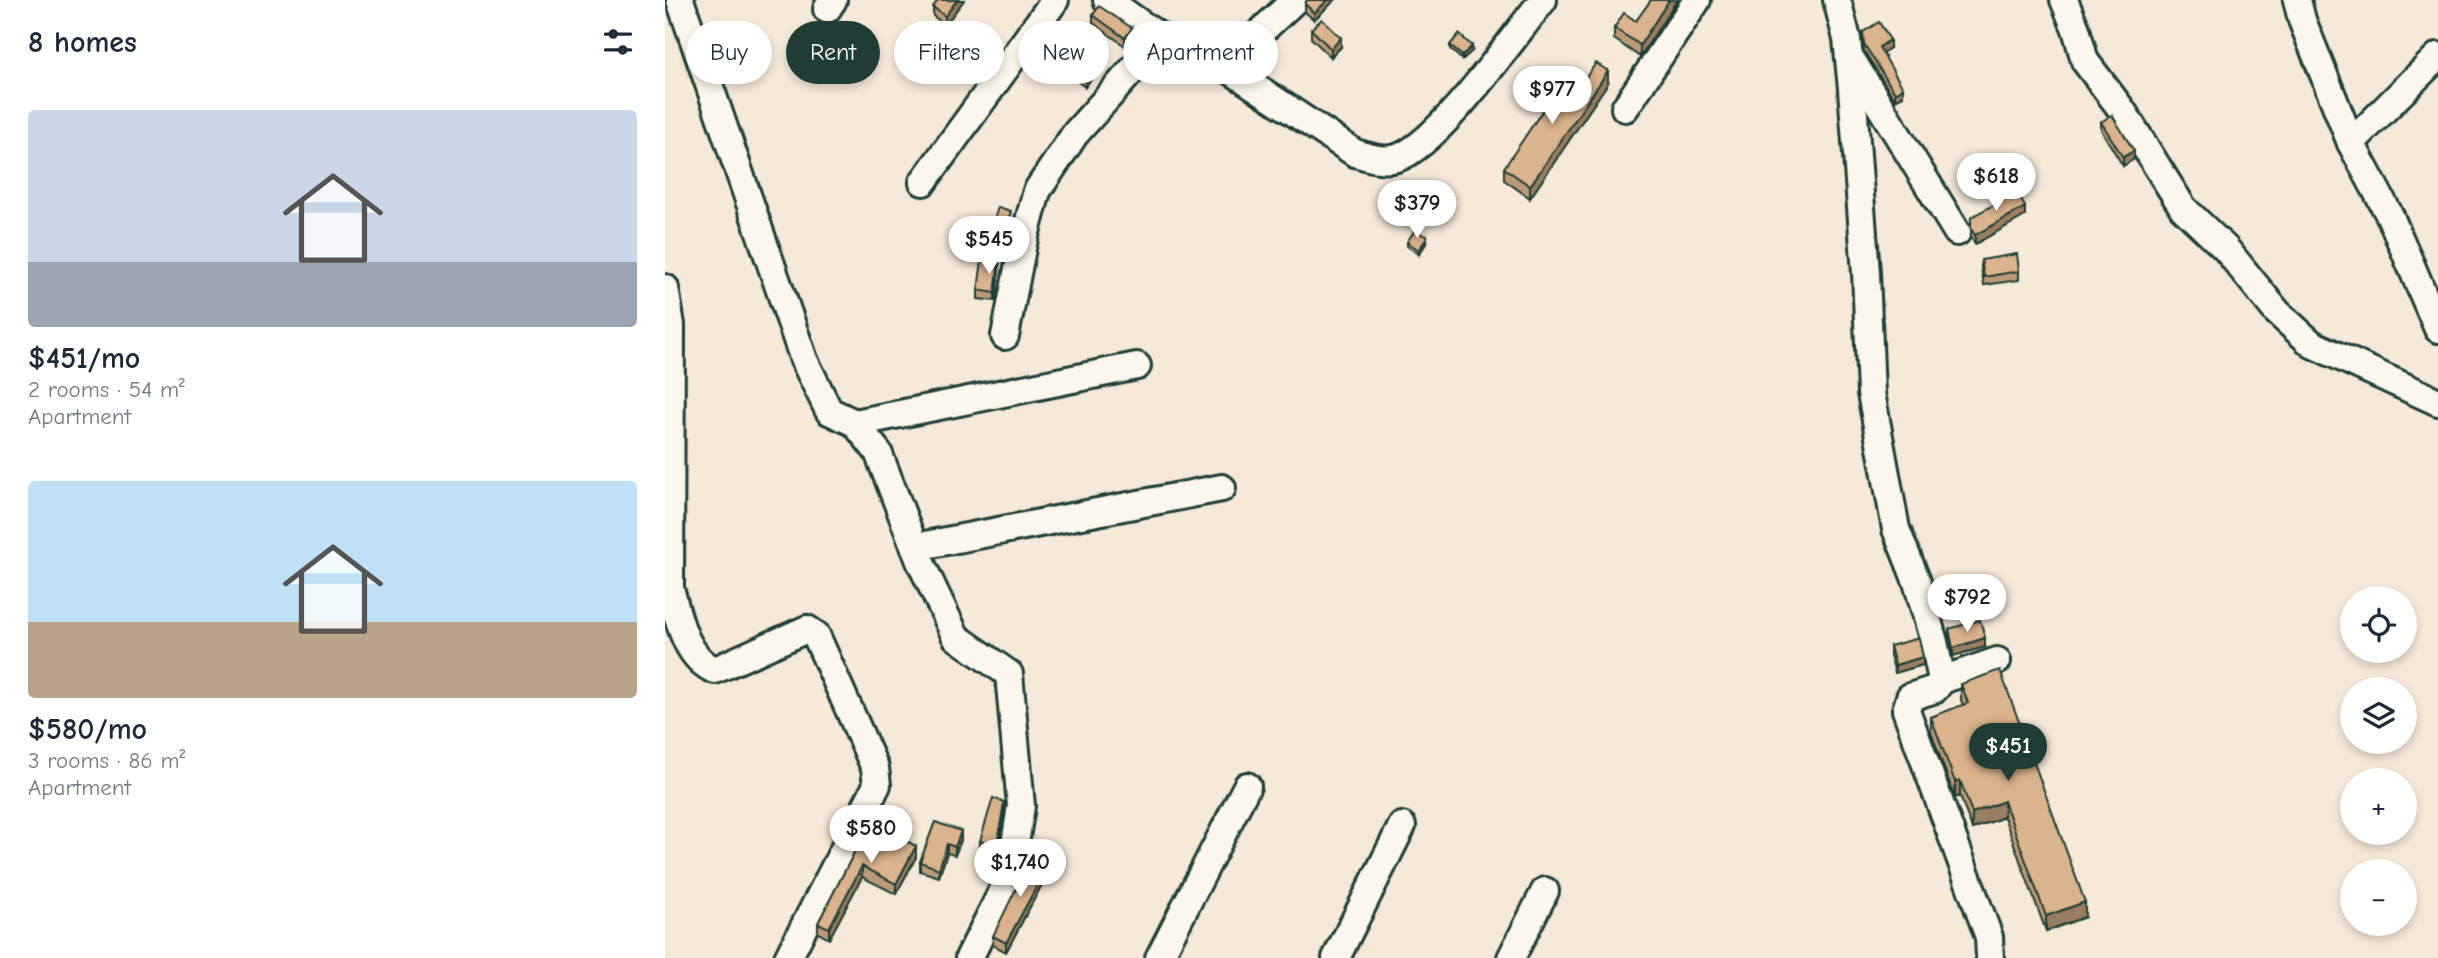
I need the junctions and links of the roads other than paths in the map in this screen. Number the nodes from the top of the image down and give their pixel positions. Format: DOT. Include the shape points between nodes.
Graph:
graph roads {
  1 [pos="680,0"];
  2 [pos="1055,0"];
  3 [pos="1107,0"];
  4 [pos="1295,0"];
  5 [pos="1542,0"];
  6 [pos="1697,0"];
  7 [pos="1837,0"];
  8 [pos="2064,0"];
  9 [pos="2297,0"];
  10 [pos="1137,21"];
  11 [pos="1272,21"];
  12 [pos="1849,54"];
  13 [pos="2438,56"];
  14 [pos="1123,81"];
  15 [pos="1251,84"];
  16 [pos="1625,108"];
  17 [pos="2351,143"];
  18 [pos="923,182"];
  19 [pos="1957,232"];
  20 [pos="665,288"];
  21 [pos="2438,329"];
  22 [pos="1005,335"];
  23 [pos="1137,366"];
  24 [pos="2438,402"];
  25 [pos="856,423"];
  26 [pos="1222,488"];
  27 [pos="915,547"];
  28 [pos="1997,661"];
  29 [pos="1942,680"];
  30 [pos="1247,786"];
  31 [pos="1402,827"];
  32 [pos="1545,891"];
  33 [pos="788,958"];
  34 [pos="969,958"];
  35 [pos="1159,958"];
  36 [pos="1336,958"];
  37 [pos="1511,958"];
  38 [pos="1990,958"];
  1 -- 25 [label="street" via="804,360 829,411"];
  2 -- 18 [label="street"];
  3 -- 10 [label="street"];
  4 -- 11 [label="street"];
  5 -- 15 [label="street" via="1468,96 1425,140 1398,158 1379,160 1355,153"];
  6 -- 16 [label="street"];
  7 -- 12 [label="street"];
  8 -- 24 [label="street" via="2085,61 2122,110 2183,208 2226,249 2277,312 2312,344"];
  9 -- 17 [label="street"];
  12 -- 19 [label="street"];
  12 -- 29 [label="street" via="1871,393 1896,529 1917,582"];
  13 -- 17 [label="street"];
  14 -- 22 [label="street" via="1075,135 1037,191"];
  17 -- 21 [label="street" via="2390,216"];
  20 -- 33 [label="street" via="671,325 670,588 680,624 702,664 715,670 807,629 816,635 875,768 877,785"];
  23 -- 25 [label="street"];
  25 -- 27 [label="street" via="878,452"];
  26 -- 27 [label="street"];
  27 -- 34 [label="street" via="956,637 1009,674 1021,806 1010,876"];
  28 -- 29 [label="street"];
  29 -- 38 [label="street" via="1935,689 1910,698 1906,710 1989,937"];
  30 -- 35 [label="street"];
  31 -- 36 [label="street"];
  32 -- 37 [label="street"];
}
